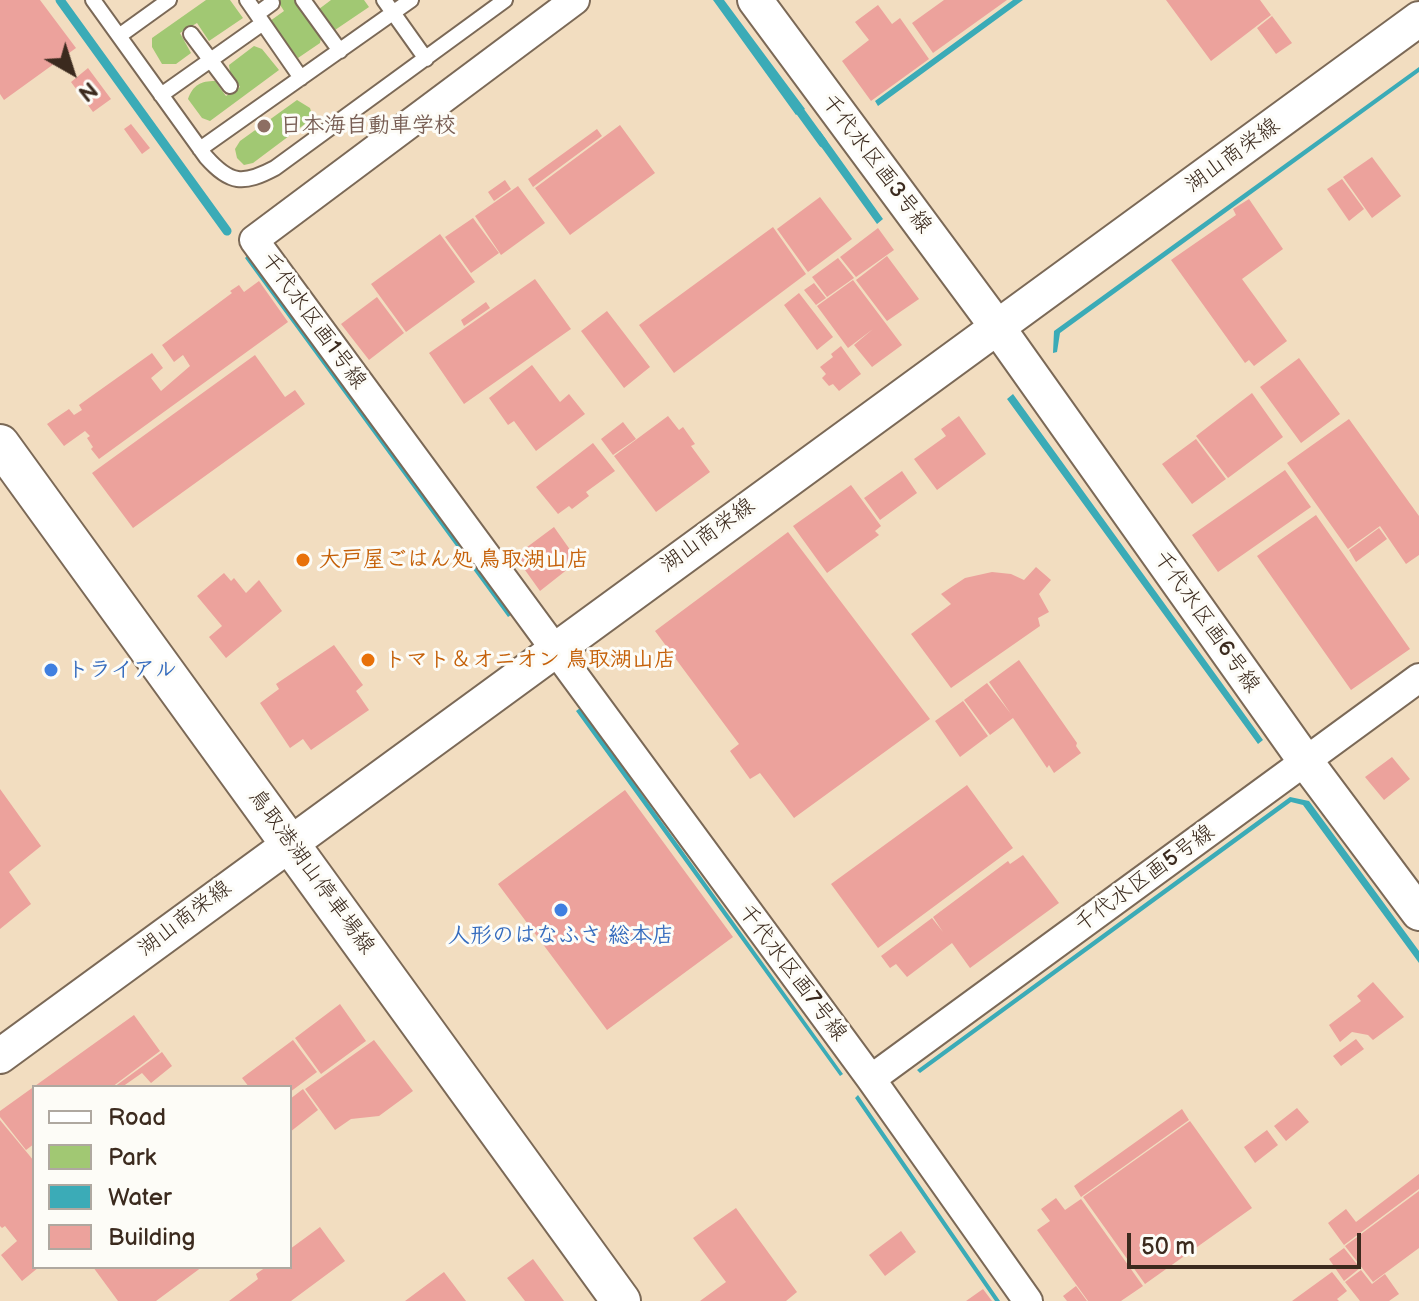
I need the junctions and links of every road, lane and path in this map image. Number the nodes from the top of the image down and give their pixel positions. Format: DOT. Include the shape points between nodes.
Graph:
graph roads {
  1 [pos="93,0"];
  2 [pos="169,0"];
  3 [pos="247,0"];
  4 [pos="384,0"];
  5 [pos="411,0"];
  6 [pos="505,0"];
  7 [pos="575,0"];
  8 [pos="755,0"];
  9 [pos="308,2"];
  10 [pos="272,3"];
  11 [pos="393,13"];
  12 [pos="260,19"];
  13 [pos="1419,19"];
  14 [pos="191,34"];
  15 [pos="119,36"];
  16 [pos="340,51"];
  17 [pos="426,59"];
  18 [pos="211,60"];
  19 [pos="301,78"];
  20 [pos="230,86"];
  21 [pos="161,95"];
  22 [pos="200,149"];
  23 [pos="998,328"];
  24 [pos="0,444"];
  25 [pos="552,649"];
  26 [pos="1419,678"];
  27 [pos="1306,762"];
  28 [pos="289,842"];
  29 [pos="1419,913"];
  30 [pos="0,1056"];
  31 [pos="871,1079"];
  32 [pos="621,1301"];
  33 [pos="1028,1301"];
  1 -- 15 [label="lane"];
  2 -- 15 [label="lane"];
  3 -- 12 [label="lane"];
  4 -- 11 [label="lane"];
  5 -- 11 [label="lane"];
  6 -- 17 [label="lane"];
  7 -- 25 [label="street, 千代水区画1号線" via="254,240"];
  8 -- 23 [label="street, 千代水区画3号線"];
  9 -- 16 [label="lane"];
  10 -- 12 [label="lane"];
  11 -- 16 [label="lane"];
  11 -- 17 [label="lane"];
  12 -- 18 [label="lane"];
  12 -- 19 [label="lane"];
  13 -- 23 [label="street, 湖山商栄線"];
  14 -- 18 [label="lane"];
  15 -- 21 [label="lane"];
  16 -- 19 [label="lane"];
  17 -- 22 [label="lane" via="260,176 234,180 222,175"];
  18 -- 20 [label="lane"];
  18 -- 21 [label="lane"];
  19 -- 22 [label="lane"];
  21 -- 22 [label="lane"];
  23 -- 25 [label="street, 湖山商栄線"];
  23 -- 27 [label="street, 千代水区画6号線"];
  24 -- 28 [label="main road, 鳥取港湖山停車場線"];
  25 -- 28 [label="street, 湖山商栄線"];
  25 -- 31 [label="street, 千代水区画7号線"];
  26 -- 27 [label="street, 千代水区画5号線"];
  27 -- 29 [label="street, 千代水区画6号線"];
  27 -- 31 [label="street, 千代水区画5号線"];
  28 -- 30 [label="street, 湖山商栄線"];
  28 -- 32 [label="main road, 鳥取港湖山停車場線"];
  31 -- 33 [label="street, 千代水区画7号線"];
}
